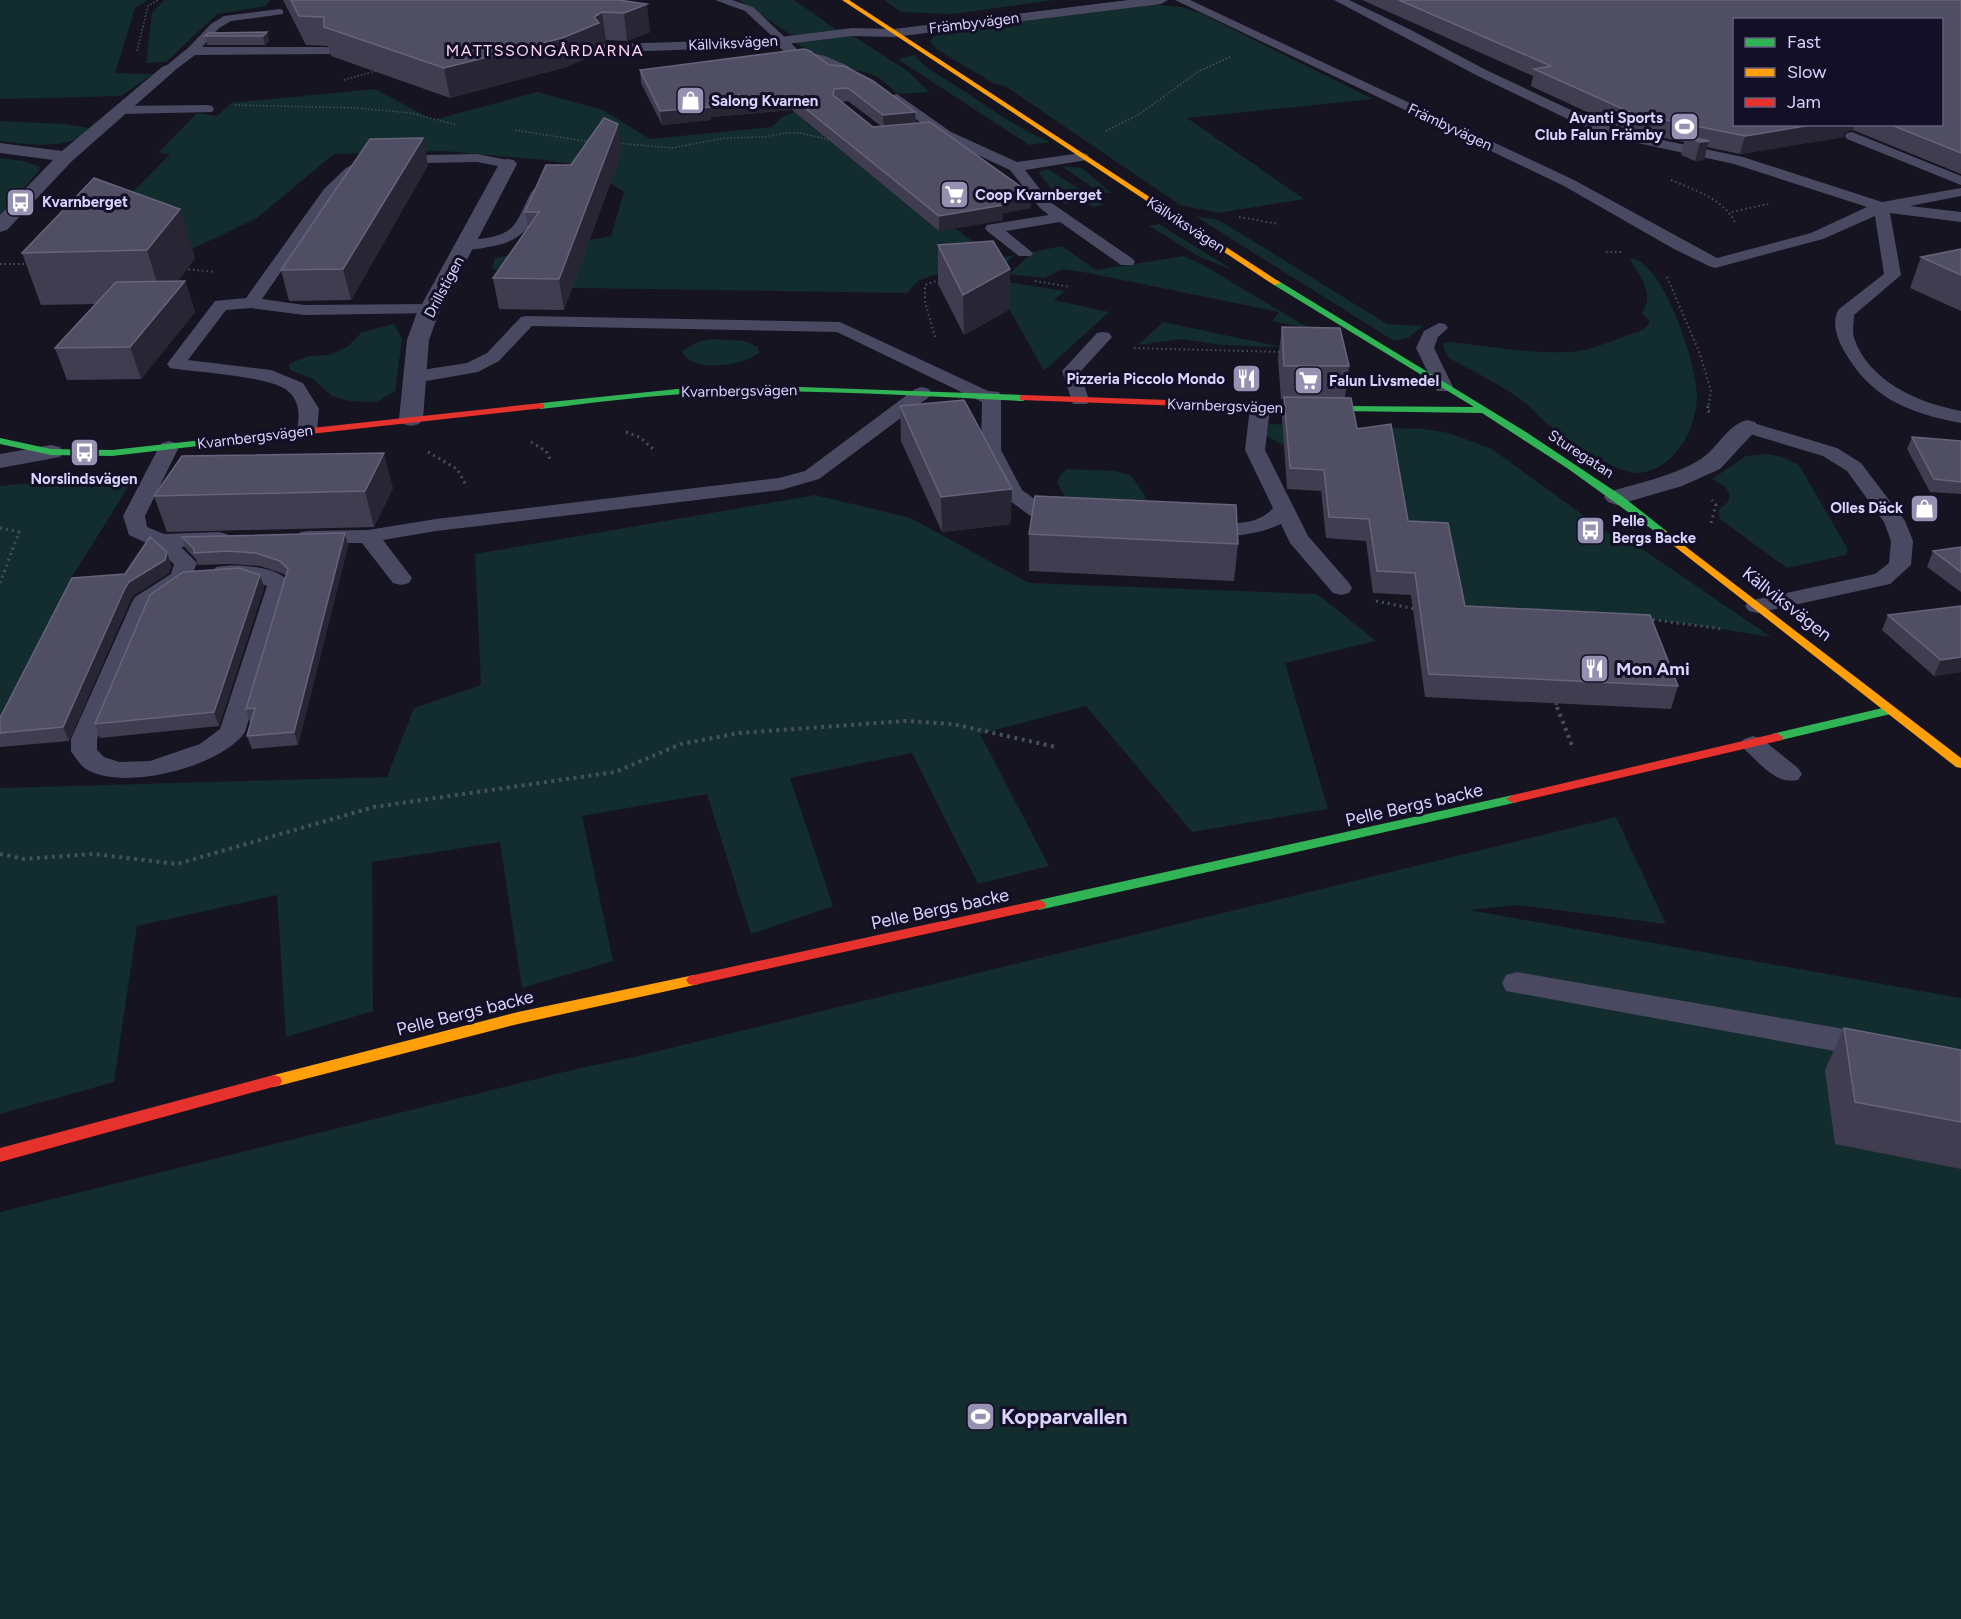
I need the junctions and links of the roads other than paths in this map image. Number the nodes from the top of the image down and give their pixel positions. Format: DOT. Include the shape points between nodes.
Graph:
graph roads {
  1 [pos="721,0"];
  2 [pos="845,0"];
  3 [pos="1161,0"];
  4 [pos="1181,0"];
  5 [pos="1340,0"];
  6 [pos="279,12"];
  7 [pos="894,33"];
  8 [pos="782,41"];
  9 [pos="607,46"];
  10 [pos="192,51"];
  11 [pos="326,51"];
  12 [pos="167,70"];
  13 [pos="881,89"];
  14 [pos="897,98"];
  15 [pos="207,109"];
  16 [pos="121,110"];
  17 [pos="937,128"];
  18 [pos="914,131"];
  19 [pos="1851,136"];
  20 [pos="0,148"];
  21 [pos="66,157"];
  22 [pos="1082,157"];
  23 [pos="508,164"];
  24 [pos="1014,167"];
  25 [pos="1961,181"];
  26 [pos="541,188"];
  27 [pos="1961,192"];
  28 [pos="1881,207"];
  29 [pos="1063,217"];
  30 [pos="1961,217"];
  31 [pos="0,226"];
  32 [pos="465,245"];
  33 [pos="1025,253"];
  34 [pos="1127,262"];
  35 [pos="251,303"];
  36 [pos="430,309"];
  37 [pos="1439,328"];
  38 [pos="1098,342"];
  39 [pos="415,377"];
  40 [pos="1444,387"];
  41 [pos="922,393"];
  42 [pos="988,396"];
  43 [pos="1080,400"];
  44 [pos="1260,408"];
  45 [pos="1482,410"];
  46 [pos="1961,417"];
  47 [pos="411,419"];
  48 [pos="1747,427"];
  49 [pos="307,431"];
  50 [pos="0,441"];
  51 [pos="169,447"];
  52 [pos="51,452"];
  53 [pos="0,460"];
  54 [pos="1617,497"];
  55 [pos="1283,510"];
  56 [pos="1085,521"];
  57 [pos="1180,526"];
  58 [pos="1658,529"];
  59 [pos="368,536"];
  60 [pos="287,538"];
  61 [pos="241,539"];
  62 [pos="160,541"];
  63 [pos="181,578"];
  64 [pos="401,578"];
  65 [pos="1341,588"];
  66 [pos="1757,606"];
  67 [pos="1890,710"];
  68 [pos="1753,744"];
  69 [pos="1961,764"];
  70 [pos="1789,774"];
  71 [pos="1517,983"];
  72 [pos="1903,1052"];
  73 [pos="0,1155"];
  1 -- 8 [label="lane" via="749,9"];
  2 -- 7 [label="street, Källviksvägen"];
  3 -- 7 [label="street, Främbyvägen"];
  4 -- 28 [label="lane, Främbyvägen" via="1569,183 1715,263 1817,236"];
  5 -- 28 [label="lane" via="1582,121 1611,132 1738,160"];
  6 -- 10 [label="lane" via="228,18"];
  7 -- 8 [label="street, Källviksvägen" via="852,32"];
  7 -- 22 [label="street, Källviksvägen"];
  8 -- 9 [label="street, Källviksvägen"];
  8 -- 13 [label="lane" via="794,53 821,59"];
  10 -- 11 [label="lane"];
  10 -- 12 [label="lane"];
  12 -- 16 [label="street"];
  14 -- 17 [label="lane"];
  15 -- 16 [label="lane"];
  16 -- 21 [label="street"];
  17 -- 18 [label="lane"];
  17 -- 24 [label="lane"];
  19 -- 25 [label="lane"];
  20 -- 21 [label="street"];
  21 -- 31 [label="street"];
  22 -- 24 [label="lane"];
  22 -- 40 [label="street, Källviksvägen"];
  23 -- 32 [label="street, Drillstigen"];
  23 -- 35 [label="lane" via="477,158 369,159 329,192"];
  24 -- 29 [label="lane" via="1045,205"];
  26 -- 32 [label="lane" via="518,233 502,241"];
  27 -- 28 [label="lane"];
  28 -- 30 [label="lane"];
  28 -- 46 [label="lane" via="1893,275 1845,313 1845,338 1863,369 1890,393"];
  29 -- 33 [label="lane" via="993,228"];
  29 -- 34 [label="lane"];
  32 -- 36 [label="street, Drillstigen"];
  35 -- 36 [label="lane" via="304,310"];
  35 -- 49 [label="lane" via="221,305 176,364 272,376 296,387 309,409"];
  36 -- 39 [label="street, Drillstigen" via="418,340"];
  37 -- 40 [label="lane" via="1430,335 1425,348"];
  38 -- 43 [label="lane" via="1071,371"];
  39 -- 42 [label="lane" via="472,368 493,357 526,321 840,327"];
  39 -- 47 [label="street, Drillstigen"];
  40 -- 45 [label="street, Källviksvägen"];
  41 -- 42 [label="street, Kvarnbergsvägen"];
  41 -- 47 [label="street, Kvarnbergsvägen" via="735,389"];
  41 -- 59 [label="lane" via="813,475 781,484"];
  42 -- 43 [label="street, Kvarnbergsvägen"];
  42 -- 56 [label="lane" via="991,450 1013,494 1044,515"];
  43 -- 44 [label="street, Kvarnbergsvägen"];
  44 -- 45 [label="street, Kvarnbergsvägen"];
  44 -- 55 [label="lane" via="1255,450"];
  45 -- 54 [label="street, Sturegatan"];
  47 -- 49 [label="street, Kvarnbergsvägen"];
  48 -- 54 [label="street" via="1711,464"];
  48 -- 66 [label="lane" via="1830,452 1854,467 1894,521 1902,541 1900,565 1882,579"];
  49 -- 51 [label="street, Kvarnbergsvägen"];
  50 -- 52 [label="street, Kvarnbergsvägen"];
  51 -- 52 [label="street, Kvarnbergsvägen" via="112,453"];
  51 -- 62 [label="lane" via="134,516 137,530"];
  52 -- 53 [label="street"];
  54 -- 58 [label="street, Sturegatan"];
  55 -- 57 [label="lane" via="1273,520 1253,526"];
  55 -- 65 [label="lane" via="1298,538"];
  58 -- 66 [label="street, Källviksvägen"];
  59 -- 60 [label="lane"];
  59 -- 64 [label="lane"];
  61 -- 62 [label="lane"];
  62 -- 63 [label="lane" via="186,562"];
  63 -- 63 [label="lane" via="143,602 84,739 84,751 95,763 117,770 152,769 209,750 232,732 279,584 244,571"];
  66 -- 67 [label="street, Källviksvägen"];
  67 -- 68 [label="street, Pelle Bergs backe"];
  67 -- 69 [label="street"];
  68 -- 70 [label="lane"];
  68 -- 73 [label="street, Pelle Bergs backe" via="924,931 518,1018"];
  71 -- 72 [label="lane"];
}
